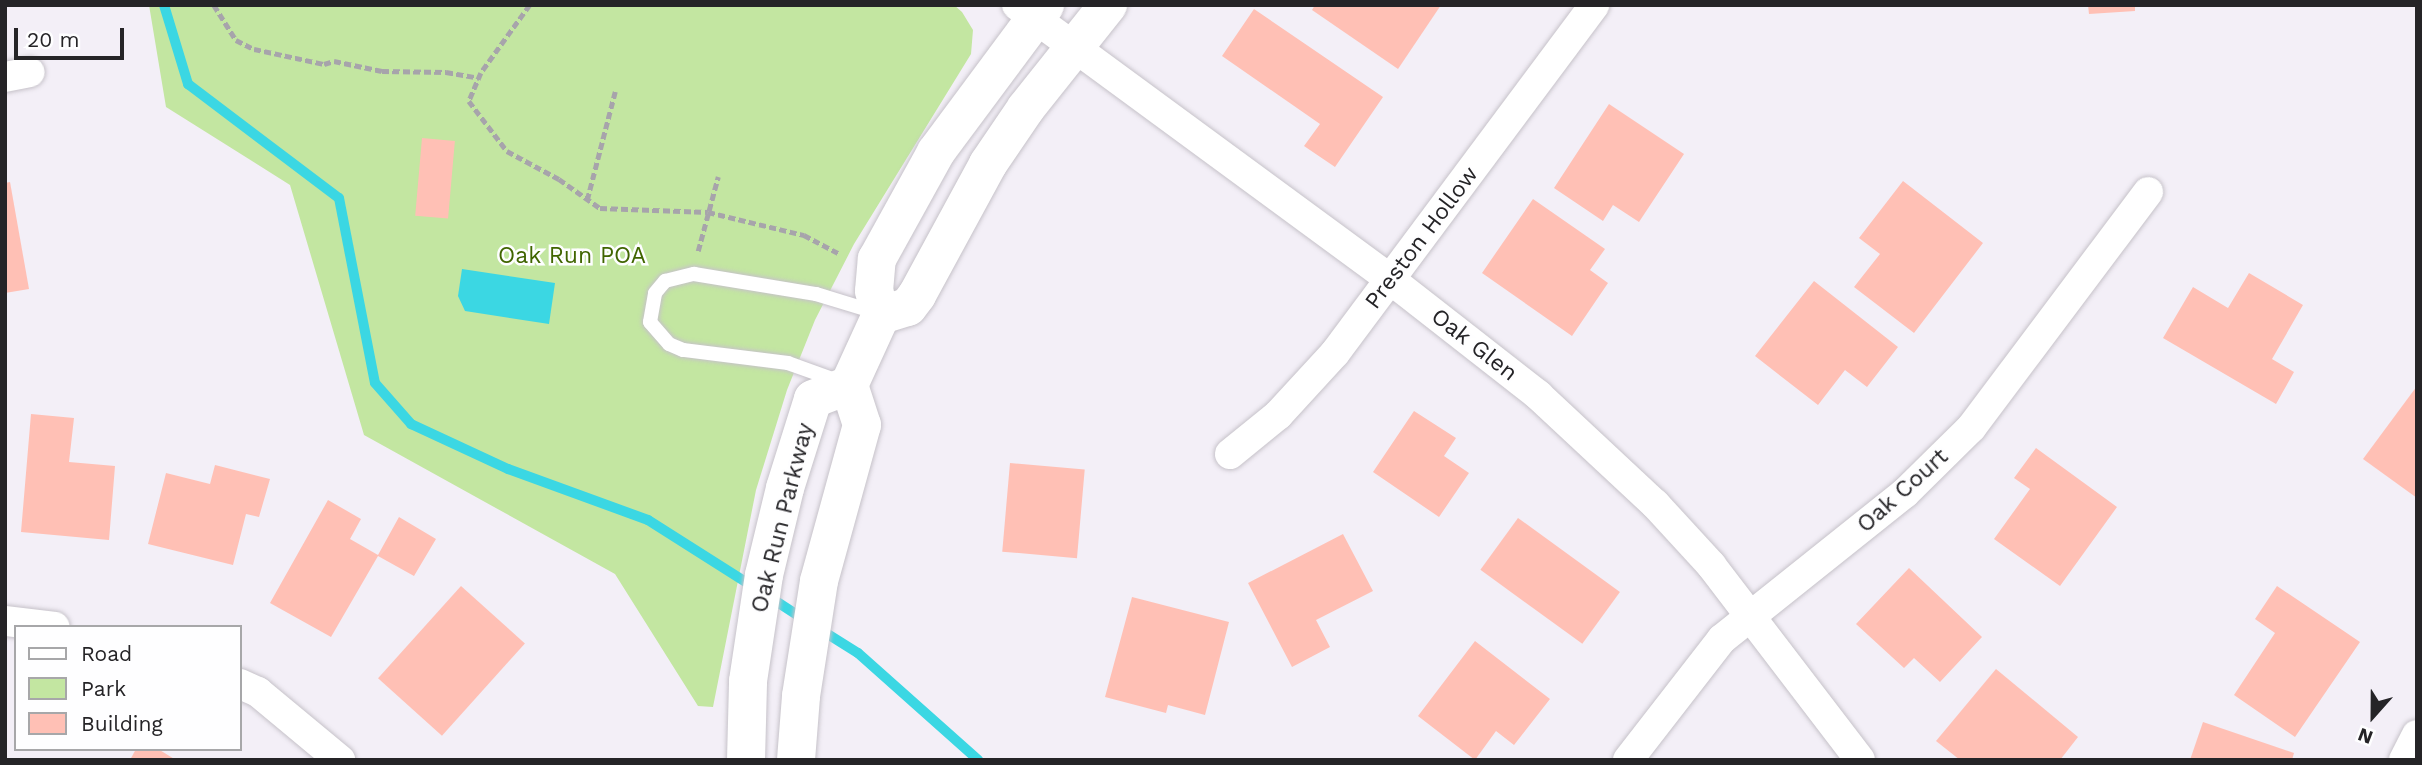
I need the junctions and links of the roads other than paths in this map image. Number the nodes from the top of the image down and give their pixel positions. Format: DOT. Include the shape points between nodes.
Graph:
graph roads {
  1 [pos="1108,5"];
  2 [pos="1594,5"];
  3 [pos="1033,10"];
  4 [pos="1074,47"];
  5 [pos="2148,191"];
  6 [pos="1391,280"];
  7 [pos="881,315"];
  8 [pos="849,386"];
  9 [pos="1230,454"];
  10 [pos="1753,615"];
  11 [pos="5,621"];
  12 [pos="38,625"];
  13 [pos="242,685"];
  14 [pos="2417,735"];
  15 [pos="340,760"];
  16 [pos="746,760"];
  17 [pos="796,760"];
  18 [pos="1628,760"];
  19 [pos="1860,760"];
  20 [pos="2404,760"];
  1 -- 4 [label="street"];
  2 -- 6 [label="street, Preston Hollow"];
  3 -- 4 [label="street, Oak Glen"];
  3 -- 7 [label="street" via="936,152 877,259 873,291"];
  4 -- 6 [label="street, Oak Glen"];
  4 -- 7 [label="street" via="988,164 917,295 908,307"];
  5 -- 10 [label="street, Oak Court" via="1971,428 1905,493"];
  6 -- 9 [label="street, Preston Hollow" via="1309,385"];
  6 -- 10 [label="street, Oak Glen" via="1538,395 1596,447 1664,514"];
  7 -- 8 [label="street"];
  7 -- 8 [label="lane" via="832,297 694,274 665,281 654,293 650,322 669,344 683,351 796,365"];
  8 -- 16 [label="street, Oak Run Parkway" via="813,399 785,488 764,575 748,681"];
  8 -- 17 [label="street" via="862,425 817,594"];
  10 -- 18 [label="street, Oak Court" via="1697,667"];
  10 -- 19 [label="street, Oak Glen"];
  11 -- 12 [label="street"];
  13 -- 15 [label="street" via="258,692"];
  14 -- 20 [label="street"];
}
